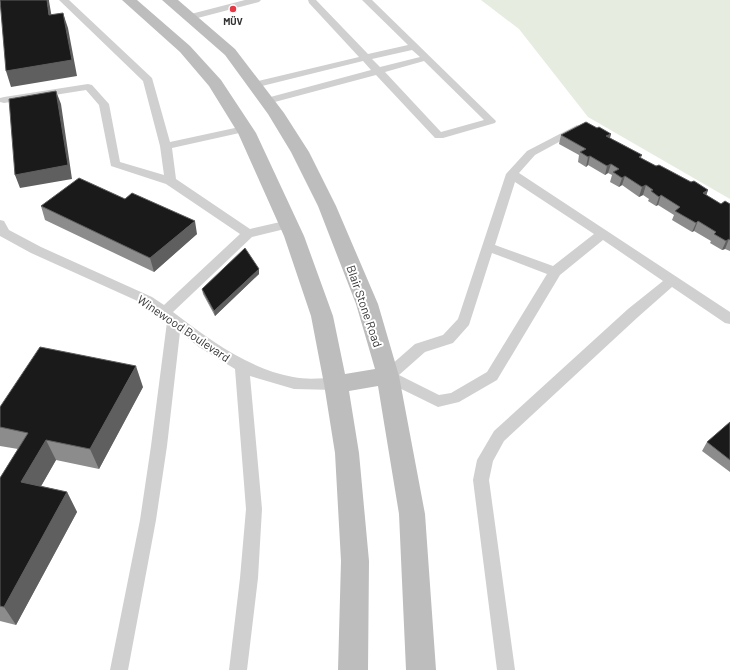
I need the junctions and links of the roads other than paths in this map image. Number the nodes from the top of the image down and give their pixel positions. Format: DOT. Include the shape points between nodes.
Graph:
graph roads {
  1 [pos="129,0"];
  2 [pos="169,0"];
  3 [pos="256,0"];
  4 [pos="367,0"];
  5 [pos="69,1"];
  6 [pos="312,1"];
  7 [pos="240,2"];
  8 [pos="190,17"];
  9 [pos="415,46"];
  10 [pos="366,58"];
  11 [pos="426,58"];
  12 [pos="378,71"];
  13 [pos="254,84"];
  14 [pos="4,100"];
  15 [pos="267,100"];
  16 [pos="262,125"];
  17 [pos="581,126"];
  18 [pos="166,146"];
  19 [pos="512,174"];
  20 [pos="170,181"];
  21 [pos="0,224"];
  22 [pos="289,224"];
  23 [pos="248,234"];
  24 [pos="602,234"];
  25 [pos="488,247"];
  26 [pos="555,272"];
  27 [pos="672,280"];
  28 [pos="169,317"];
  29 [pos="730,319"];
  30 [pos="242,366"];
  31 [pos="388,376"];
  32 [pos="336,384"];
  33 [pos="119,670"];
  34 [pos="238,670"];
  35 [pos="353,670"];
  36 [pos="421,670"];
  37 [pos="506,670"];
  1 -- 16 [label="main road, Blair Stone Road" via="185,49 215,83"];
  2 -- 8 [label="main road, Blair Stone Road"];
  3 -- 7 [label="lane"];
  4 -- 9 [label="lane"];
  5 -- 18 [label="lane" via="148,80"];
  6 -- 10 [label="lane"];
  7 -- 8 [label="lane"];
  8 -- 13 [label="main road, Blair Stone Road" via="230,52"];
  9 -- 10 [label="lane"];
  9 -- 11 [label="lane"];
  10 -- 12 [label="lane"];
  10 -- 13 [label="lane"];
  11 -- 12 [label="lane"];
  11 -- 12 [label="lane" via="491,121 439,136"];
  12 -- 15 [label="lane"];
  13 -- 15 [label="main road, Blair Stone Road"];
  14 -- 20 [label="lane" via="88,87 104,104 115,164"];
  15 -- 16 [label="main road, Blair Stone Road"];
  16 -- 18 [label="lane"];
  16 -- 22 [label="main road, Blair Stone Road"];
  16 -- 31 [label="main road, Blair Stone Road" via="300,152 327,206 367,304"];
  17 -- 19 [label="lane" via="531,153"];
  18 -- 20 [label="lane"];
  19 -- 24 [label="lane"];
  19 -- 25 [label="lane"];
  20 -- 23 [label="lane"];
  21 -- 28 [label="lane, Winewood Boulevard" via="4,233 147,300"];
  22 -- 23 [label="lane"];
  22 -- 32 [label="main road, Blair Stone Road" via="322,316"];
  23 -- 28 [label="lane"];
  24 -- 26 [label="lane"];
  24 -- 27 [label="lane"];
  25 -- 26 [label="lane"];
  25 -- 31 [label="lane" via="464,321 448,339 420,348"];
  26 -- 31 [label="lane" via="492,376 454,398 438,401"];
  27 -- 29 [label="lane"];
  27 -- 37 [label="lane" via="499,436 485,460 481,480"];
  28 -- 30 [label="lane, Winewood Boulevard" via="204,343"];
  28 -- 33 [label="lane" via="159,446 148,520"];
  30 -- 32 [label="lane, Winewood Boulevard" via="294,383"];
  30 -- 34 [label="lane" via="254,509"];
  31 -- 32 [label="main road"];
  31 -- 36 [label="main road, Blair Stone Road" via="412,514"];
  32 -- 35 [label="main road, Blair Stone Road" via="347,453 355,561"];
}
